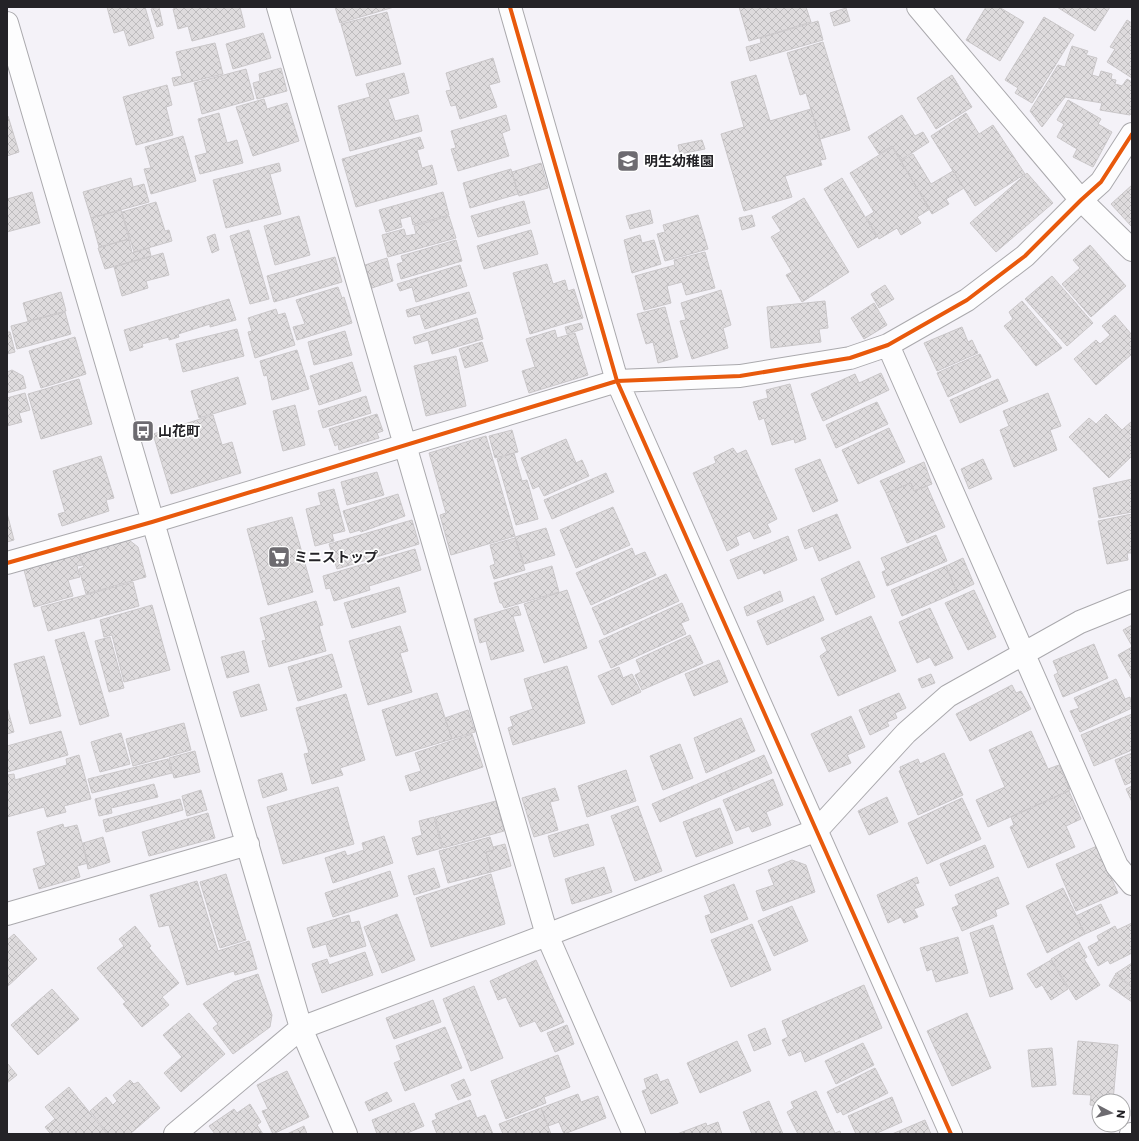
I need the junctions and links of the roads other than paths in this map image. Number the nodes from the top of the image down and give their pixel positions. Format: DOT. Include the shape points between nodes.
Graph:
graph roads {
  1 [pos="278,7"];
  2 [pos="510,7"];
  3 [pos="918,7"];
  4 [pos="7,23"];
  5 [pos="1132,134"];
  6 [pos="1081,200"];
  7 [pos="1132,250"];
  8 [pos="888,345"];
  9 [pos="617,381"];
  10 [pos="406,445"];
  11 [pos="152,522"];
  12 [pos="7,563"];
  13 [pos="1132,601"];
  14 [pos="1024,654"];
  15 [pos="817,830"];
  16 [pos="248,844"];
  17 [pos="1132,884"];
  18 [pos="7,914"];
  19 [pos="547,935"];
  20 [pos="301,1028"];
  21 [pos="175,1134"];
  22 [pos="346,1134"];
  23 [pos="634,1134"];
  24 [pos="951,1134"];
  1 -- 10 [label="street"];
  2 -- 9 [label="street"];
  3 -- 6 [label="street"];
  4 -- 11 [label="street"];
  5 -- 6 [label="street" via="1101,182"];
  6 -- 7 [label="street"];
  6 -- 8 [label="street" via="1025,256 967,300"];
  8 -- 9 [label="street" via="850,358 740,376"];
  8 -- 14 [label="street"];
  9 -- 10 [label="street"];
  9 -- 15 [label="street"];
  10 -- 11 [label="street"];
  10 -- 19 [label="street"];
  11 -- 12 [label="street"];
  11 -- 16 [label="street"];
  13 -- 14 [label="street" via="1080,622"];
  14 -- 15 [label="street" via="948,696 906,733"];
  14 -- 17 [label="street" via="1117,866"];
  15 -- 19 [label="street"];
  15 -- 24 [label="street"];
  16 -- 18 [label="street"];
  16 -- 20 [label="street"];
  19 -- 20 [label="street"];
  19 -- 23 [label="street"];
  20 -- 21 [label="street"];
  20 -- 22 [label="street"];
}
